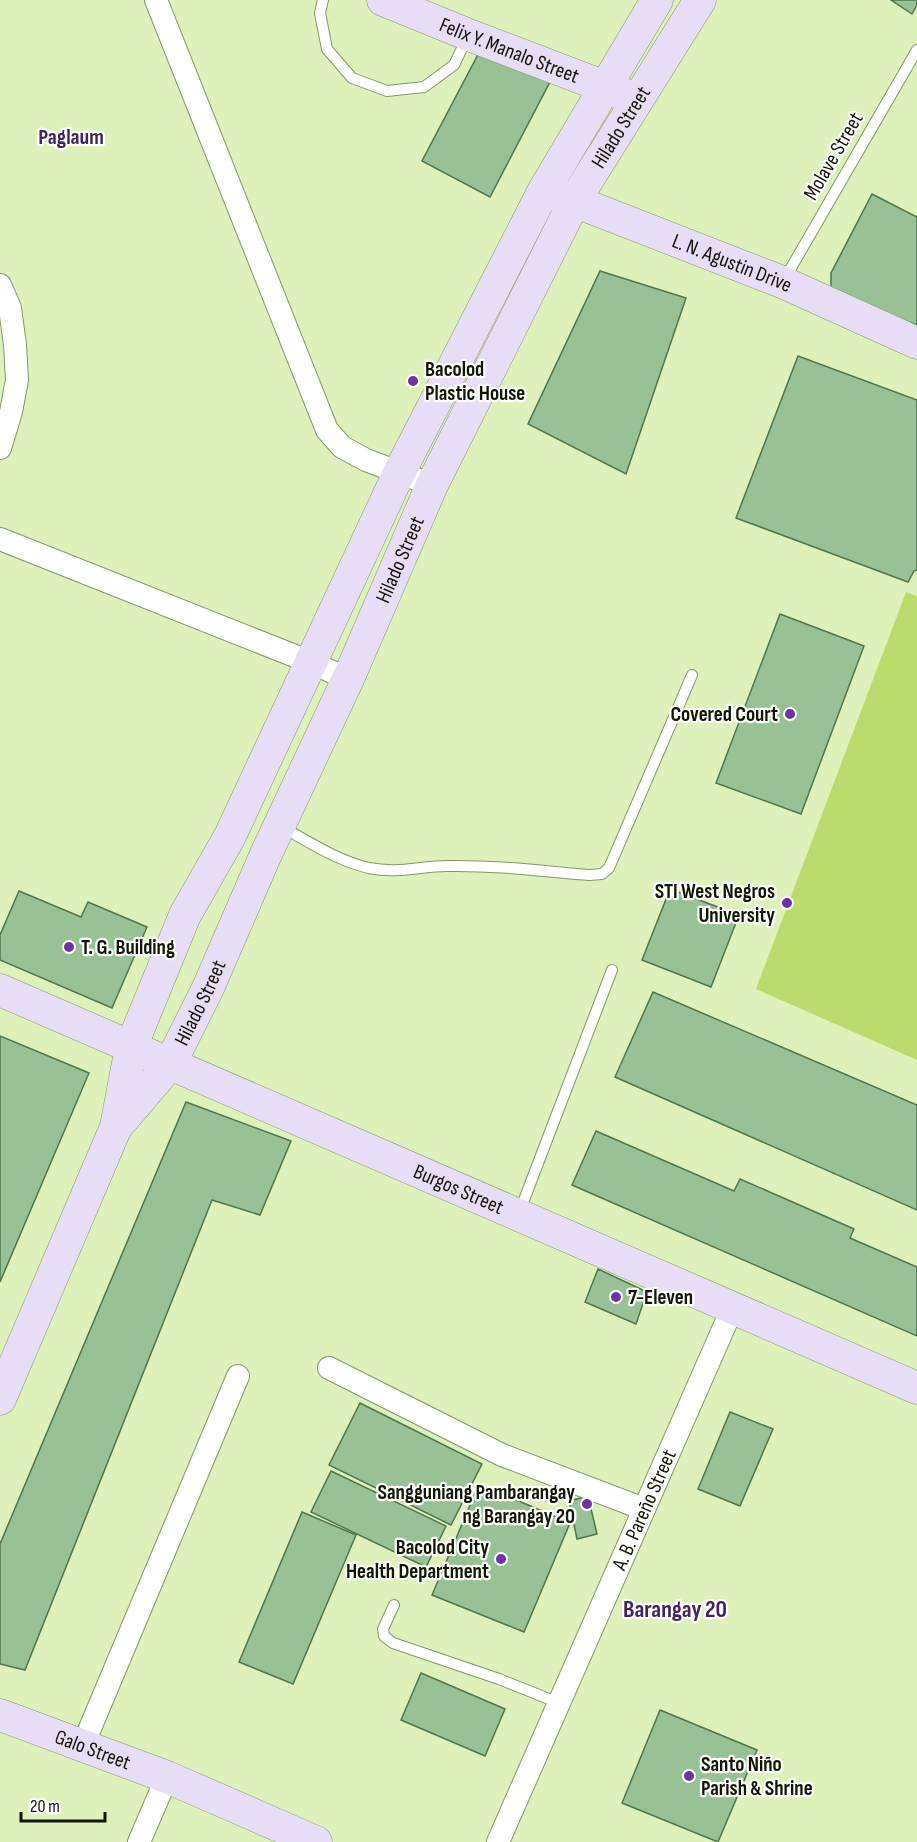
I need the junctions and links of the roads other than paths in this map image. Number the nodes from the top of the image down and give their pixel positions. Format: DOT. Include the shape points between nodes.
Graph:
graph roads {
  1 [pos="156,0"];
  2 [pos="323,0"];
  3 [pos="383,0"];
  4 [pos="657,0"];
  5 [pos="700,0"];
  6 [pos="469,35"];
  7 [pos="917,50"];
  8 [pos="606,88"];
  9 [pos="637,99"];
  10 [pos="544,190"];
  11 [pos="575,200"];
  12 [pos="782,282"];
  13 [pos="0,285"];
  14 [pos="917,343"];
  15 [pos="8,382"];
  16 [pos="0,448"];
  17 [pos="399,472"];
  18 [pos="432,485"];
  19 [pos="0,538"];
  20 [pos="310,662"];
  21 [pos="692,675"];
  22 [pos="348,679"];
  23 [pos="279,825"];
  24 [pos="231,836"];
  25 [pos="266,854"];
  26 [pos="612,970"];
  27 [pos="0,990"];
  28 [pos="131,1047"];
  29 [pos="170,1064"];
  30 [pos="116,1127"];
  31 [pos="518,1216"];
  32 [pos="732,1309"];
  33 [pos="329,1368"];
  34 [pos="238,1377"];
  35 [pos="917,1388"];
  36 [pos="0,1399"];
  37 [pos="644,1509"];
  38 [pos="394,1605"];
  39 [pos="559,1703"];
  40 [pos="0,1715"];
  41 [pos="83,1745"];
  42 [pos="167,1777"];
  43 [pos="139,1842"];
  44 [pos="316,1842"];
  45 [pos="498,1842"];
  1 -- 17 [label="street" via="327,430 342,447"];
  2 -- 6 [label="lane" via="320,13 327,50 352,78 387,92 424,87 454,65"];
  3 -- 6 [label="main road, Felix Y. Manalo Street"];
  4 -- 8 [label="main road, Hilado Street"];
  5 -- 9 [label="main road, Hilado Street"];
  6 -- 8 [label="main road, Felix Y. Manalo Street"];
  7 -- 12 [label="lane, Molave Street"];
  8 -- 9 [label="main road, Felix Y. Manalo Street"];
  8 -- 10 [label="main road, Hilado Street"];
  9 -- 11 [label="main road, Hilado Street"];
  10 -- 11 [label="main road, L. N. Agustin Drive"];
  10 -- 17 [label="main road, Hilado Street"];
  11 -- 12 [label="main road, L. N. Agustin Drive"];
  11 -- 18 [label="main road, Hilado Street"];
  12 -- 14 [label="main road, L. N. Agustin Drive"];
  13 -- 15 [label="street" via="10,308 15,345"];
  15 -- 16 [label="street" via="11,412"];
  17 -- 18 [label="street"];
  17 -- 20 [label="main road, Hilado Street"];
  18 -- 22 [label="main road, Hilado Street"];
  19 -- 20 [label="street"];
  20 -- 22 [label="street"];
  20 -- 24 [label="main road, Hilado Street"];
  21 -- 23 [label="lane" via="609,868 602,874 485,866 402,871 371,868 351,863"];
  22 -- 23 [label="main road, Hilado Street"];
  23 -- 25 [label="main road, Hilado Street"];
  24 -- 25 [label="main road"];
  24 -- 28 [label="main road, Hilado Street" via="185,915"];
  25 -- 29 [label="main road, Hilado Street"];
  26 -- 31 [label="lane"];
  27 -- 28 [label="main road, Burgos Street"];
  28 -- 29 [label="main road, Burgos Street"];
  28 -- 30 [label="main road, Hilado Street"];
  29 -- 30 [label="main road, Hilado Street"];
  29 -- 31 [label="main road, Burgos Street"];
  30 -- 36 [label="main road, Hilado Street"];
  31 -- 32 [label="main road, Burgos Street"];
  32 -- 35 [label="main road, Burgos Street"];
  32 -- 37 [label="street, A. B. Pareño Street"];
  33 -- 37 [label="street" via="502,1455"];
  34 -- 41 [label="street"];
  37 -- 39 [label="street, A. B. Pareño Street"];
  38 -- 39 [label="lane" via="383,1629 384,1636 393,1643"];
  39 -- 45 [label="street, A. B. Pareño Street"];
  40 -- 41 [label="main road, Galo Street"];
  41 -- 42 [label="main road, Galo Street"];
  42 -- 43 [label="street"];
  42 -- 44 [label="main road, Galo Street"];
}
